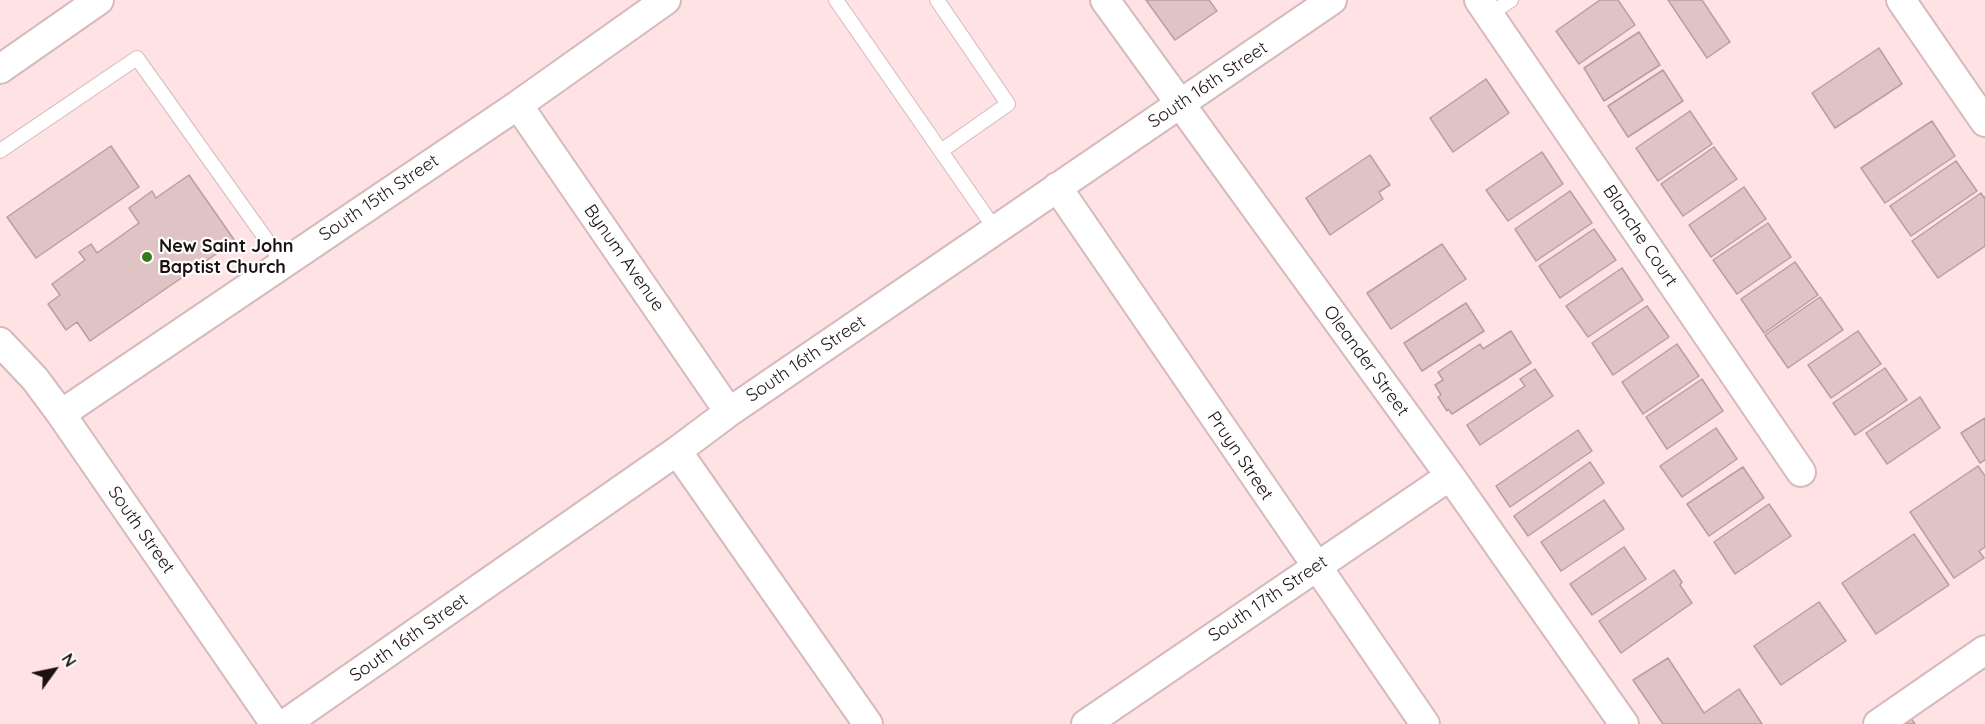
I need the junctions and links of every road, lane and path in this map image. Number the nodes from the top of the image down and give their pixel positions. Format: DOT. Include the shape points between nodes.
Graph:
graph roads {
  1 [pos="99,0"];
  2 [pos="666,0"];
  3 [pos="836,0"];
  4 [pos="937,0"];
  5 [pos="1105,0"];
  6 [pos="1332,0"];
  7 [pos="1900,0"];
  8 [pos="1493,5"];
  9 [pos="0,69"];
  10 [pos="1180,104"];
  11 [pos="518,105"];
  12 [pos="1985,122"];
  13 [pos="0,151"];
  14 [pos="941,151"];
  15 [pos="1057,187"];
  16 [pos="995,229"];
  17 [pos="283,263"];
  18 [pos="0,342"];
  19 [pos="729,412"];
  20 [pos="61,414"];
  21 [pos="677,451"];
  22 [pos="1801,472"];
  23 [pos="1450,476"];
  24 [pos="1315,566"];
  25 [pos="1983,657"];
  26 [pos="275,724"];
  27 [pos="285,724"];
  28 [pos="868,724"];
  29 [pos="1086,724"];
  30 [pos="1425,724"];
  31 [pos="1624,724"];
  32 [pos="1878,724"];
  1 -- 9 [label="street"];
  2 -- 11 [label="street, South 15th Street"];
  3 -- 14 [label="lane"];
  4 -- 14 [label="lane" via="1008,104"];
  5 -- 10 [label="street, Oleander Street"];
  6 -- 10 [label="street, South 16th Street"];
  7 -- 12 [label="street"];
  8 -- 22 [label="street, Blanche Court"];
  10 -- 15 [label="street, South 16th Street"];
  10 -- 23 [label="street, Oleander Street"];
  11 -- 17 [label="street, South 15th Street"];
  11 -- 19 [label="street, Bynum Avenue"];
  13 -- 17 [label="lane" via="137,58"];
  14 -- 16 [label="lane"];
  15 -- 16 [label="street, South 16th Street"];
  15 -- 24 [label="street, Pruyn Street"];
  16 -- 19 [label="street, South 16th Street"];
  17 -- 20 [label="street, South 15th Street"];
  18 -- 20 [label="street, South Street"];
  19 -- 21 [label="street, South 16th Street"];
  20 -- 26 [label="street, South Street"];
  21 -- 27 [label="street, South 16th Street"];
  21 -- 28 [label="street"];
  23 -- 24 [label="street, South 17th Street"];
  23 -- 31 [label="street, Oleander Street"];
  24 -- 29 [label="street, South 17th Street"];
  24 -- 30 [label="street, Pruyn Street"];
  25 -- 32 [label="street"];
}
